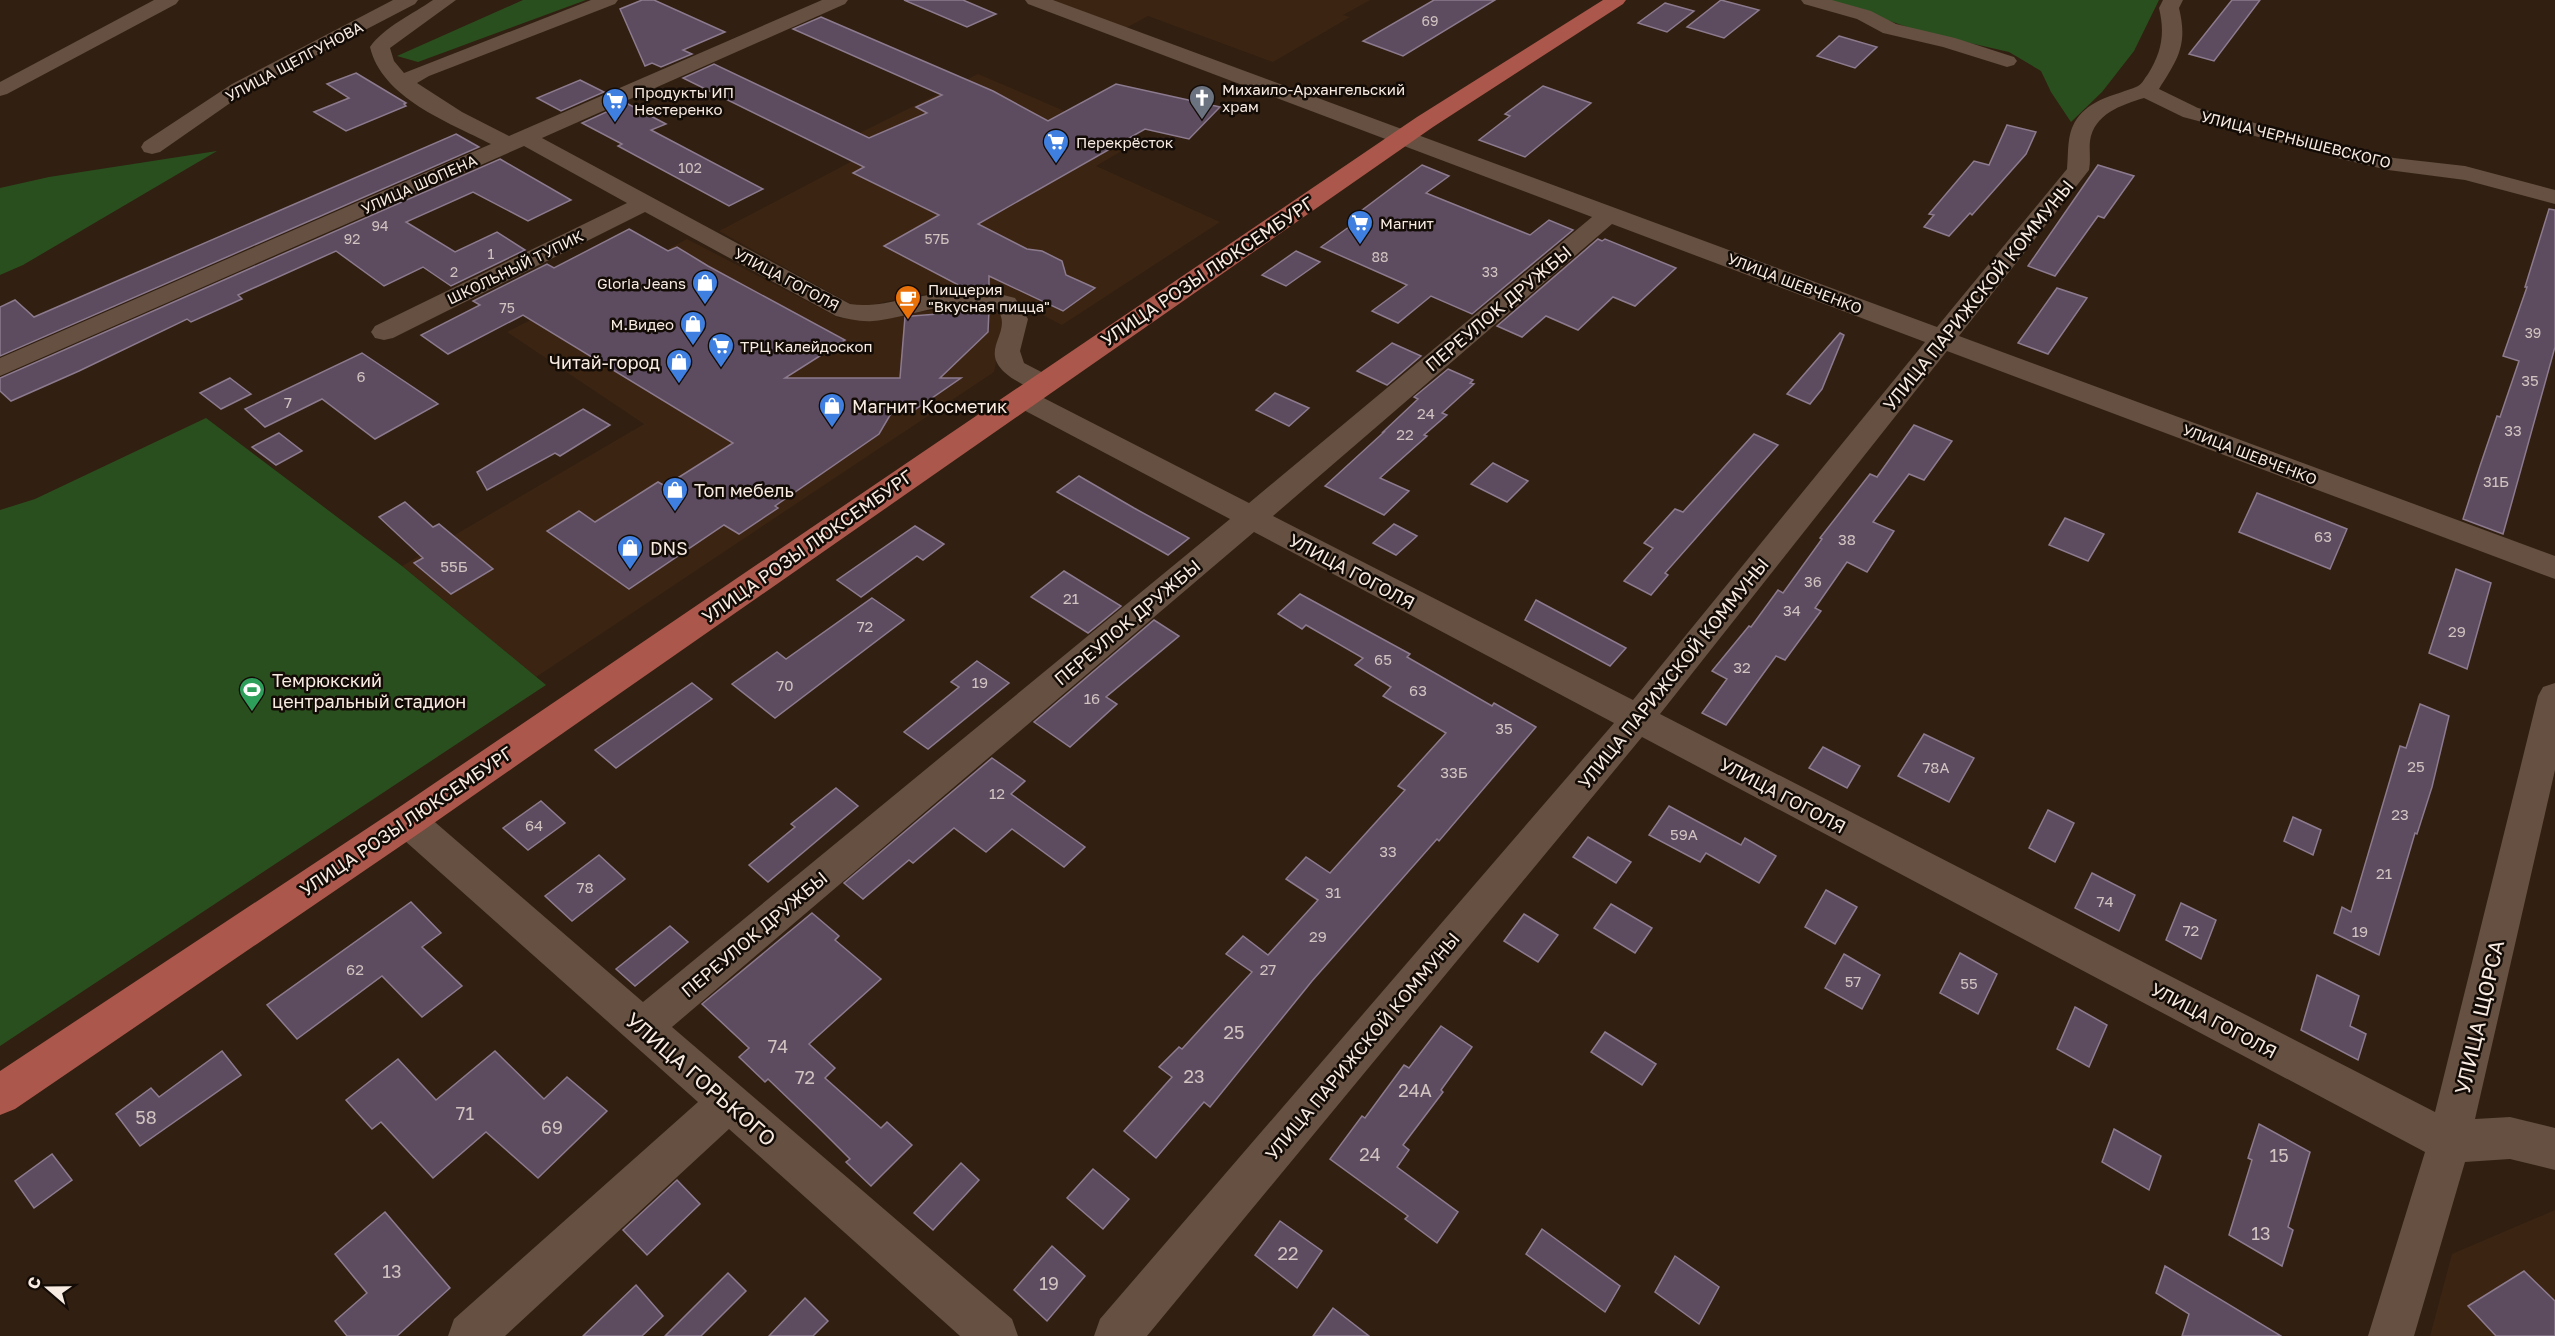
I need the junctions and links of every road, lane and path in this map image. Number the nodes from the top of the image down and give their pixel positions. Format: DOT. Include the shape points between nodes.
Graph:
graph roads {
  1 [pos="169,0"];
  2 [pos="408,0"];
  3 [pos="446,0"];
  4 [pos="608,0"];
  5 [pos="838,0"];
  6 [pos="1035,0"];
  7 [pos="1616,0"];
  8 [pos="1811,0"];
  9 [pos="2173,0"];
  10 [pos="2007,61"];
  11 [pos="402,83"];
  12 [pos="0,90"];
  13 [pos="2147,91"];
  14 [pos="1404,137"];
  15 [pos="517,141"];
  16 [pos="152,147"];
  17 [pos="2555,197"];
  18 [pos="645,203"];
  19 [pos="1609,214"];
  20 [pos="384,332"];
  21 [pos="1943,339"];
  22 [pos="0,368"];
  23 [pos="1032,391"];
  24 [pos="1251,518"];
  25 [pos="2555,568"];
  26 [pos="2555,696"];
  27 [pos="1637,719"];
  28 [pos="408,821"];
  29 [pos="642,1027"];
  30 [pos="0,1095"];
  31 [pos="728,1102"];
  32 [pos="2449,1142"];
  33 [pos="2555,1149"];
  34 [pos="471,1336"];
  35 [pos="995,1336"];
  36 [pos="1117,1336"];
  37 [pos="2391,1336"];
  1 -- 12 [label="street"];
  2 -- 16 [label="street, УЛИЦА ЩЕЛГУНОВА" via="239,88"];
  3 -- 11 [label="street, УЛИЦА ГОГОЛЯ" via="380,47 385,67"];
  4 -- 11 [label="street"];
  5 -- 15 [label="street, УЛИЦА ШОПЕНА"];
  6 -- 14 [label="street, УЛИЦА ШЕВЧЕНКО"];
  7 -- 14 [label="main road, УЛИЦА РОЗЫ ЛЮКСЕМБУРГ"];
  8 -- 10 [label="street" via="1864,15 1890,29"];
  9 -- 13 [label="street" via="2169,8 2174,28 2168,58"];
  11 -- 15 [label="street, УЛИЦА ГОГОЛЯ" via="429,101"];
  13 -- 17 [label="street, УЛИЦА ЧЕРНЫШЕВСКОГО" via="2182,111 2341,153 2407,167 2463,173"];
  13 -- 21 [label="street, УЛИЦА ПАРИЖСКОЙ КОММУНЫ" via="2115,99 2088,118 2079,141 2078,170"];
  14 -- 19 [label="street, УЛИЦА ШЕВЧЕНКО"];
  14 -- 23 [label="main road, УЛИЦА РОЗЫ ЛЮКСЕМБУРГ"];
  15 -- 18 [label="street, УЛИЦА ГОГОЛЯ"];
  15 -- 22 [label="street, УЛИЦА ШОПЕНА"];
  18 -- 20 [label="street, ШКОЛЬНЫЙ ТУПИК"];
  18 -- 23 [label="street, УЛИЦА ГОГОЛЯ" via="841,309 871,313 985,297 1006,304 1014,313 1015,325 1007,353 1013,368"];
  19 -- 21 [label="street, УЛИЦА ШЕВЧЕНКО"];
  19 -- 24 [label="street, ПЕРЕУЛОК ДРУЖБЫ"];
  21 -- 25 [label="street, УЛИЦА ШЕВЧЕНКО"];
  21 -- 27 [label="street, УЛИЦА ПАРИЖСКОЙ КОММУНЫ"];
  23 -- 24 [label="street, УЛИЦА ГОГОЛЯ"];
  23 -- 28 [label="main road, УЛИЦА РОЗЫ ЛЮКСЕМБУРГ"];
  24 -- 27 [label="street, УЛИЦА ГОГОЛЯ"];
  24 -- 29 [label="street, ПЕРЕУЛОК ДРУЖБЫ"];
  26 -- 32 [label="street, УЛИЦА ЩОРСА"];
  27 -- 32 [label="street, УЛИЦА ГОГОЛЯ"];
  27 -- 36 [label="street, УЛИЦА ПАРИЖСКОЙ КОММУНЫ"];
  28 -- 29 [label="street, УЛИЦА ГОРЬКОГО"];
  28 -- 30 [label="main road, УЛИЦА РОЗЫ ЛЮКСЕМБУРГ"];
  29 -- 31 [label="street, УЛИЦА ГОРЬКОГО"];
  31 -- 34 [label="street"];
  31 -- 35 [label="street, УЛИЦА ГОРЬКОГО"];
  32 -- 33 [label="street" via="2510,1138"];
  32 -- 37 [label="street, УЛИЦА ЩОРСА"];
}
